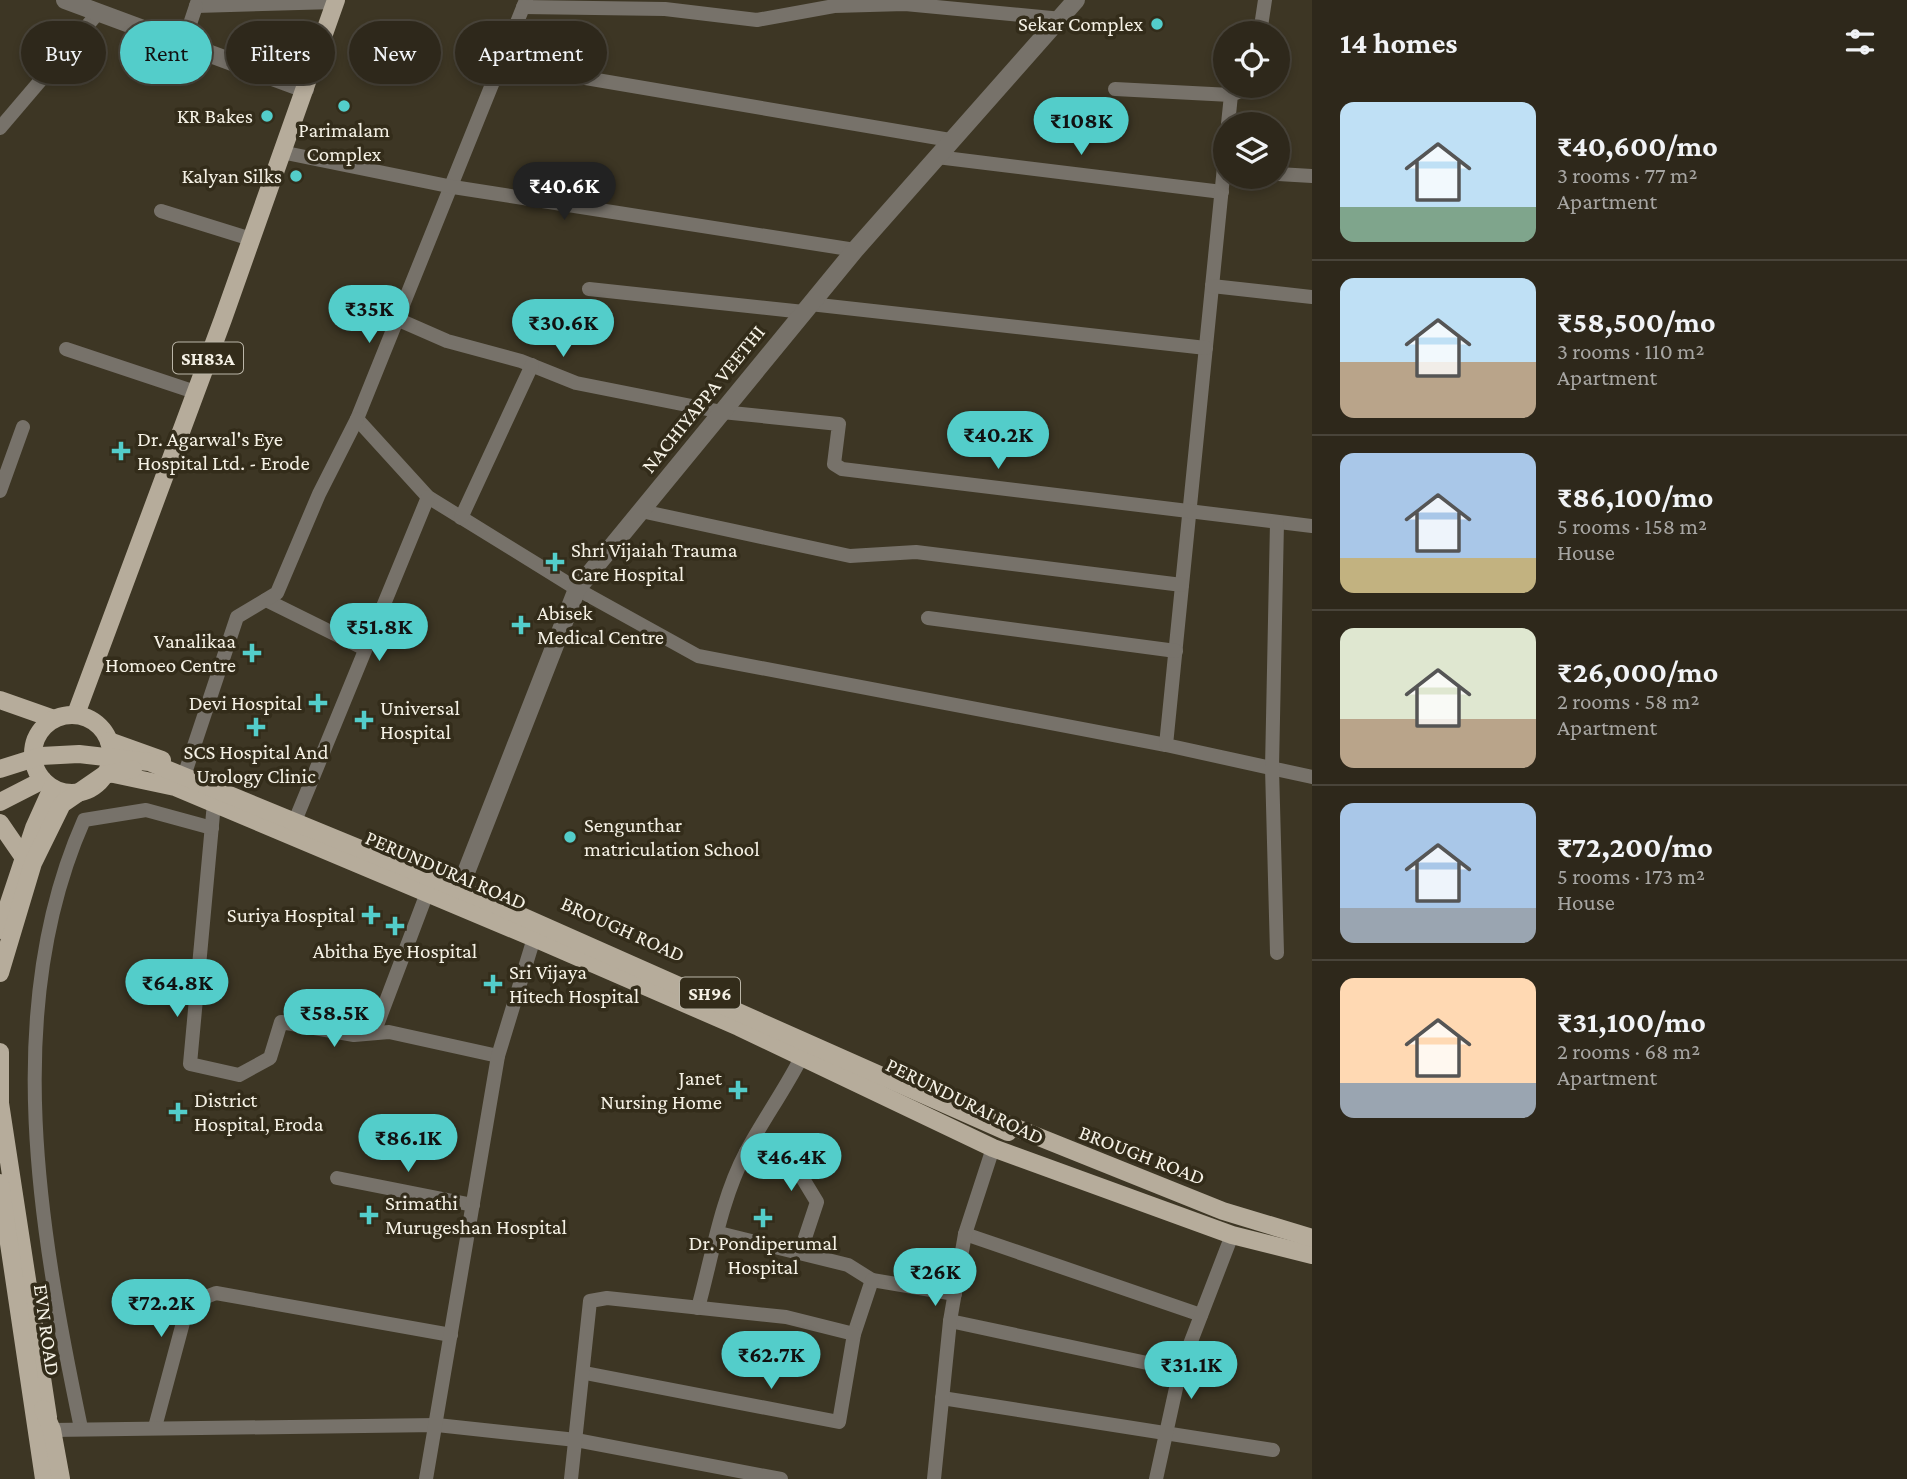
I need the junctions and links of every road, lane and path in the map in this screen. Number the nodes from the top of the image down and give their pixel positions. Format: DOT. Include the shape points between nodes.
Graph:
graph roads {
  1 [pos="65,0"];
  2 [pos="1076,0"];
  3 [pos="1265,0"];
  4 [pos="336,1"];
  5 [pos="197,3"];
  6 [pos="525,4"];
  7 [pos="99,13"];
  8 [pos="1062,19"];
  9 [pos="122,21"];
  10 [pos="191,21"];
  11 [pos="519,21"];
  12 [pos="1262,21"];
  13 [pos="212,53"];
  14 [pos="607,82"];
  15 [pos="495,84"];
  16 [pos="305,89"];
  17 [pos="1115,89"];
  18 [pos="1213,94"];
  19 [pos="0,128"];
  20 [pos="950,140"];
  21 [pos="281,152"];
  22 [pos="937,157"];
  23 [pos="1290,175"];
  24 [pos="1312,176"];
  25 [pos="453,187"];
  26 [pos="1222,189"];
  27 [pos="1222,192"];
  28 [pos="161,211"];
  29 [pos="251,239"];
  30 [pos="855,250"];
  31 [pos="1212,286"];
  32 [pos="589,289"];
  33 [pos="1312,297"];
  34 [pos="807,308"];
  35 [pos="399,320"];
  36 [pos="1206,348"];
  37 [pos="66,349"];
  38 [pos="533,365"];
  39 [pos="195,392"];
  40 [pos="722,412"];
  41 [pos="357,419"];
  42 [pos="23,427"];
  43 [pos="0,491"];
  44 [pos="428,497"];
  45 [pos="641,510"];
  46 [pos="1190,513"];
  47 [pos="461,517"];
  48 [pos="1277,522"];
  49 [pos="1312,526"];
  50 [pos="1182,585"];
  51 [pos="577,589"];
  52 [pos="266,600"];
  53 [pos="928,618"];
  54 [pos="365,649"];
  55 [pos="1176,651"];
  56 [pos="0,700"];
  57 [pos="76,714"];
  58 [pos="54,719"];
  59 [pos="109,741"];
  60 [pos="1166,745"];
  61 [pos="32,754"];
  62 [pos="0,763"];
  63 [pos="1272,768"];
  64 [pos="0,769"];
  65 [pos="133,769"];
  66 [pos="186,770"];
  67 [pos="107,773"];
  68 [pos="0,776"];
  69 [pos="1312,777"];
  70 [pos="48,784"];
  71 [pos="0,802"];
  72 [pos="214,803"];
  73 [pos="297,816"];
  74 [pos="0,823"];
  75 [pos="212,828"];
  76 [pos="24,858"];
  77 [pos="461,885"];
  78 [pos="427,893"];
  79 [pos="454,905"];
  80 [pos="0,930"];
  81 [pos="534,938"];
  82 [pos="1277,953"];
  83 [pos="0,973"];
  84 [pos="374,1033"];
  85 [pos="0,1052"];
  86 [pos="498,1056"];
  87 [pos="801,1058"];
  88 [pos="1002,1141"];
  89 [pos="1053,1145"];
  90 [pos="746,1152"];
  91 [pos="1050,1169"];
  92 [pos="337,1178"];
  93 [pos="0,1183"];
  94 [pos="473,1205"];
  95 [pos="719,1233"];
  96 [pos="965,1234"];
  97 [pos="1232,1235"];
  98 [pos="1312,1238"];
  99 [pos="800,1253"];
  100 [pos="1312,1255"];
  101 [pos="872,1280"];
  102 [pos="9,1287"];
  103 [pos="955,1294"];
  104 [pos="698,1308"];
  105 [pos="1201,1315"];
  106 [pos="950,1321"];
  107 [pos="853,1334"];
  108 [pos="451,1335"];
  109 [pos="1180,1370"];
  110 [pos="585,1373"];
  111 [pos="33,1394"];
  112 [pos="942,1398"];
  113 [pos="50,1423"];
  114 [pos="436,1425"];
  115 [pos="155,1427"];
  116 [pos="81,1428"];
  117 [pos="1165,1435"];
  118 [pos="576,1440"];
  119 [pos="1273,1450"];
  120 [pos="44,1479"];
  121 [pos="61,1479"];
  122 [pos="426,1479"];
  123 [pos="571,1479"];
  124 [pos="781,1479"];
  125 [pos="934,1479"];
  126 [pos="1156,1479"];
  1 -- 7 [label="street"];
  2 -- 8 [label="street, NACHIYAPPA VEETHI"];
  3 -- 12 [label="street"];
  4 -- 5 [label="street"];
  4 -- 16 [label="main road, SH83A"];
  5 -- 10 [label="street"];
  6 -- 8 [label="street" via="665,9 757,20 834,6 905,4"];
  6 -- 11 [label="street"];
  7 -- 9 [label="street"];
  7 -- 19 [label="street"];
  8 -- 20 [label="street, NACHIYAPPA VEETHI"];
  13 -- 16 [label="street"];
  14 -- 20 [label="street"];
  15 -- 25 [label="street"];
  16 -- 21 [label="main road, SH83A"];
  17 -- 18 [label="street"];
  20 -- 22 [label="street, NACHIYAPPA VEETHI"];
  21 -- 25 [label="street"];
  21 -- 29 [label="main road, SH83A"];
  22 -- 27 [label="street"];
  22 -- 30 [label="street, NACHIYAPPA VEETHI"];
  23 -- 24 [label="street"];
  25 -- 30 [label="street"];
  25 -- 35 [label="street"];
  26 -- 27 [label="street"];
  27 -- 31 [label="street"];
  28 -- 29 [label="street"];
  29 -- 39 [label="main road, SH83A"];
  30 -- 34 [label="street, NACHIYAPPA VEETHI"];
  31 -- 33 [label="street"];
  31 -- 36 [label="street"];
  32 -- 34 [label="street"];
  34 -- 36 [label="street"];
  34 -- 40 [label="street, NACHIYAPPA VEETHI"];
  35 -- 38 [label="street" via="447,341"];
  35 -- 41 [label="street"];
  36 -- 46 [label="street"];
  37 -- 39 [label="street"];
  38 -- 40 [label="street" via="576,383"];
  38 -- 47 [label="street"];
  39 -- 57 [label="main road, SH83A"];
  40 -- 45 [label="street, NACHIYAPPA VEETHI"];
  40 -- 46 [label="street" via="839,424 834,464 842,469"];
  41 -- 44 [label="street"];
  41 -- 52 [label="street" via="277,593"];
  42 -- 43 [label="street"];
  44 -- 47 [label="street"];
  44 -- 54 [label="street"];
  45 -- 50 [label="street" via="850,556 916,552"];
  45 -- 51 [label="street, NACHIYAPPA VEETHI"];
  46 -- 48 [label="street"];
  46 -- 50 [label="street"];
  47 -- 51 [label="street"];
  48 -- 49 [label="street"];
  48 -- 63 [label="street"];
  50 -- 55 [label="street"];
  51 -- 60 [label="street" via="698,656"];
  51 -- 77 [label="street, NACHIYAPPA VEETHI"];
  52 -- 54 [label="street"];
  52 -- 66 [label="street" via="237,617"];
  53 -- 55 [label="street"];
  54 -- 73 [label="street"];
  55 -- 60 [label="street"];
  56 -- 58 [label="main road"];
  57 -- 58 [label="main road"];
  57 -- 59 [label="main road" via="93,720"];
  58 -- 61 [label="main road" via="37,735"];
  59 -- 66 [label="main road, BROUGH ROAD / SH96"];
  59 -- 67 [label="main road"];
  60 -- 63 [label="street"];
  61 -- 62 [label="main road"];
  61 -- 70 [label="main road" via="36,771"];
  63 -- 69 [label="street"];
  63 -- 82 [label="street"];
  64 -- 88 [label="main road, PERUNDURAI ROAD / SH96, bridge" via="41,757 79,754 149,762 505,908"];
  65 -- 68 [label="main road, PERUNDURAI ROAD / SH96" via="92,762 44,765"];
  65 -- 83 [label="main road, bridge" via="104,775 62,804 33,863"];
  65 -- 88 [label="main road, PERUNDURAI ROAD / SH96" via="216,799 644,977"];
  66 -- 73 [label="main road, BROUGH ROAD / SH96"];
  67 -- 70 [label="main road" via="79,792"];
  67 -- 72 [label="main road, BROUGH ROAD / SH96" via="175,787"];
  70 -- 71 [label="main road"];
  70 -- 76 [label="main road"];
  72 -- 75 [label="street"];
  72 -- 78 [label="main road, BROUGH ROAD / SH96"];
  73 -- 77 [label="main road, BROUGH ROAD / SH96"];
  74 -- 76 [label="main road"];
  75 -- 84 [label="street" via="190,1064 239,1075 270,1058 281,1023 354,1035"];
  75 -- 116 [label="street" via="146,810 84,820 66,858 37,979 32,1128 44,1240"];
  76 -- 80 [label="main road"];
  77 -- 79 [label="street, NACHIYAPPA VEETHI"];
  77 -- 89 [label="main road, BROUGH ROAD / SH96"];
  78 -- 79 [label="main road, BROUGH ROAD / SH96"];
  78 -- 84 [label="street"];
  79 -- 81 [label="main road, BROUGH ROAD / SH96"];
  81 -- 86 [label="street"];
  81 -- 87 [label="main road, BROUGH ROAD / SH96"];
  84 -- 86 [label="street" via="389,1031"];
  85 -- 113 [label="main road" via="0,1103"];
  86 -- 94 [label="street"];
  87 -- 88 [label="main road, BROUGH ROAD / SH96"];
  87 -- 90 [label="street"];
  88 -- 89 [label="main road, PERUNDURAI ROAD / SH96"];
  88 -- 91 [label="main road, PERUNDURAI ROAD / SH96"];
  88 -- 96 [label="street"];
  89 -- 98 [label="main road, BROUGH ROAD / SH96" via="1223,1211"];
  90 -- 95 [label="street"];
  90 -- 99 [label="street" via="800,1174 817,1202"];
  91 -- 97 [label="main road, BROUGH ROAD / SH96"];
  92 -- 94 [label="street"];
  93 -- 102 [label="main road, EVN ROAD"];
  94 -- 108 [label="street"];
  95 -- 99 [label="street"];
  95 -- 104 [label="street"];
  96 -- 103 [label="street"];
  96 -- 105 [label="street"];
  97 -- 100 [label="main road, BROUGH ROAD / SH96"];
  97 -- 105 [label="street"];
  99 -- 101 [label="street" via="848,1265"];
  101 -- 103 [label="street"];
  101 -- 107 [label="street"];
  102 -- 111 [label="main road, EVN ROAD"];
  103 -- 106 [label="street"];
  104 -- 107 [label="street" via="786,1317"];
  104 -- 110 [label="street" via="607,1298 590,1301"];
  105 -- 109 [label="street"];
  106 -- 109 [label="street"];
  106 -- 112 [label="street"];
  107 -- 110 [label="street" via="839,1422"];
  108 -- 114 [label="street"];
  108 -- 115 [label="street" via="216,1293 188,1304"];
  109 -- 117 [label="street"];
  110 -- 118 [label="street"];
  111 -- 113 [label="main road, EVN ROAD"];
  111 -- 120 [label="main road"];
  112 -- 117 [label="street"];
  112 -- 125 [label="street"];
  113 -- 116 [label="street"];
  113 -- 121 [label="main road, EVN ROAD"];
  114 -- 115 [label="street"];
  114 -- 118 [label="street"];
  114 -- 122 [label="street"];
  115 -- 116 [label="street"];
  117 -- 119 [label="street"];
  117 -- 126 [label="street"];
  118 -- 123 [label="street"];
  118 -- 124 [label="street"];
}
